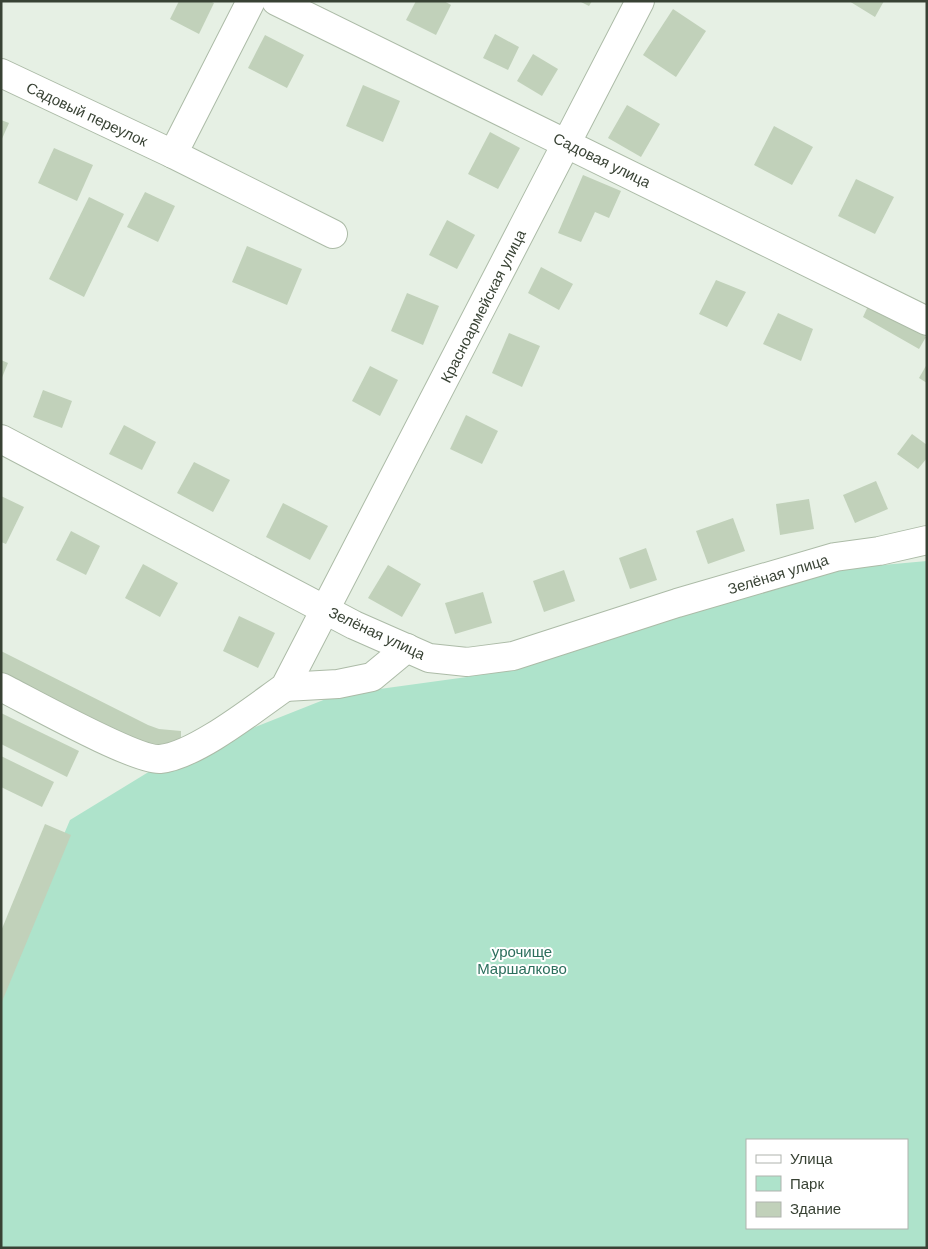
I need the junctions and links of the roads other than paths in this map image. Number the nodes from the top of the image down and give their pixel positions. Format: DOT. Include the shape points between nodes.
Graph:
graph roads {
  1 [pos="251,1"];
  2 [pos="276,1"];
  3 [pos="640,1"];
  4 [pos="1,73"];
  5 [pos="567,143"];
  6 [pos="173,154"];
  7 [pos="333,234"];
  8 [pos="927,321"];
  9 [pos="1,440"];
  10 [pos="927,540"];
  11 [pos="326,610"];
  12 [pos="407,648"];
  13 [pos="1,687"];
  14 [pos="285,687"];
  1 -- 6 [label="street"];
  2 -- 5 [label="street, Садовая улица"];
  3 -- 5 [label="street, Красноармейская улица"];
  4 -- 6 [label="street, Садовый переулок"];
  5 -- 8 [label="street, Садовая улица"];
  5 -- 11 [label="street, Красноармейская улица"];
  6 -- 7 [label="street, Садовый переулок"];
  9 -- 11 [label="street, Зелёная улица"];
  10 -- 12 [label="street, Зелёная улица" via="835,557 513,656 467,662 429,658"];
  11 -- 12 [label="street, Зелёная улица"];
  11 -- 14 [label="street, Красноармейская улица"];
  12 -- 14 [label="street" via="372,677 338,684"];
  13 -- 14 [label="street" via="135,754 160,759 199,746"];
}
